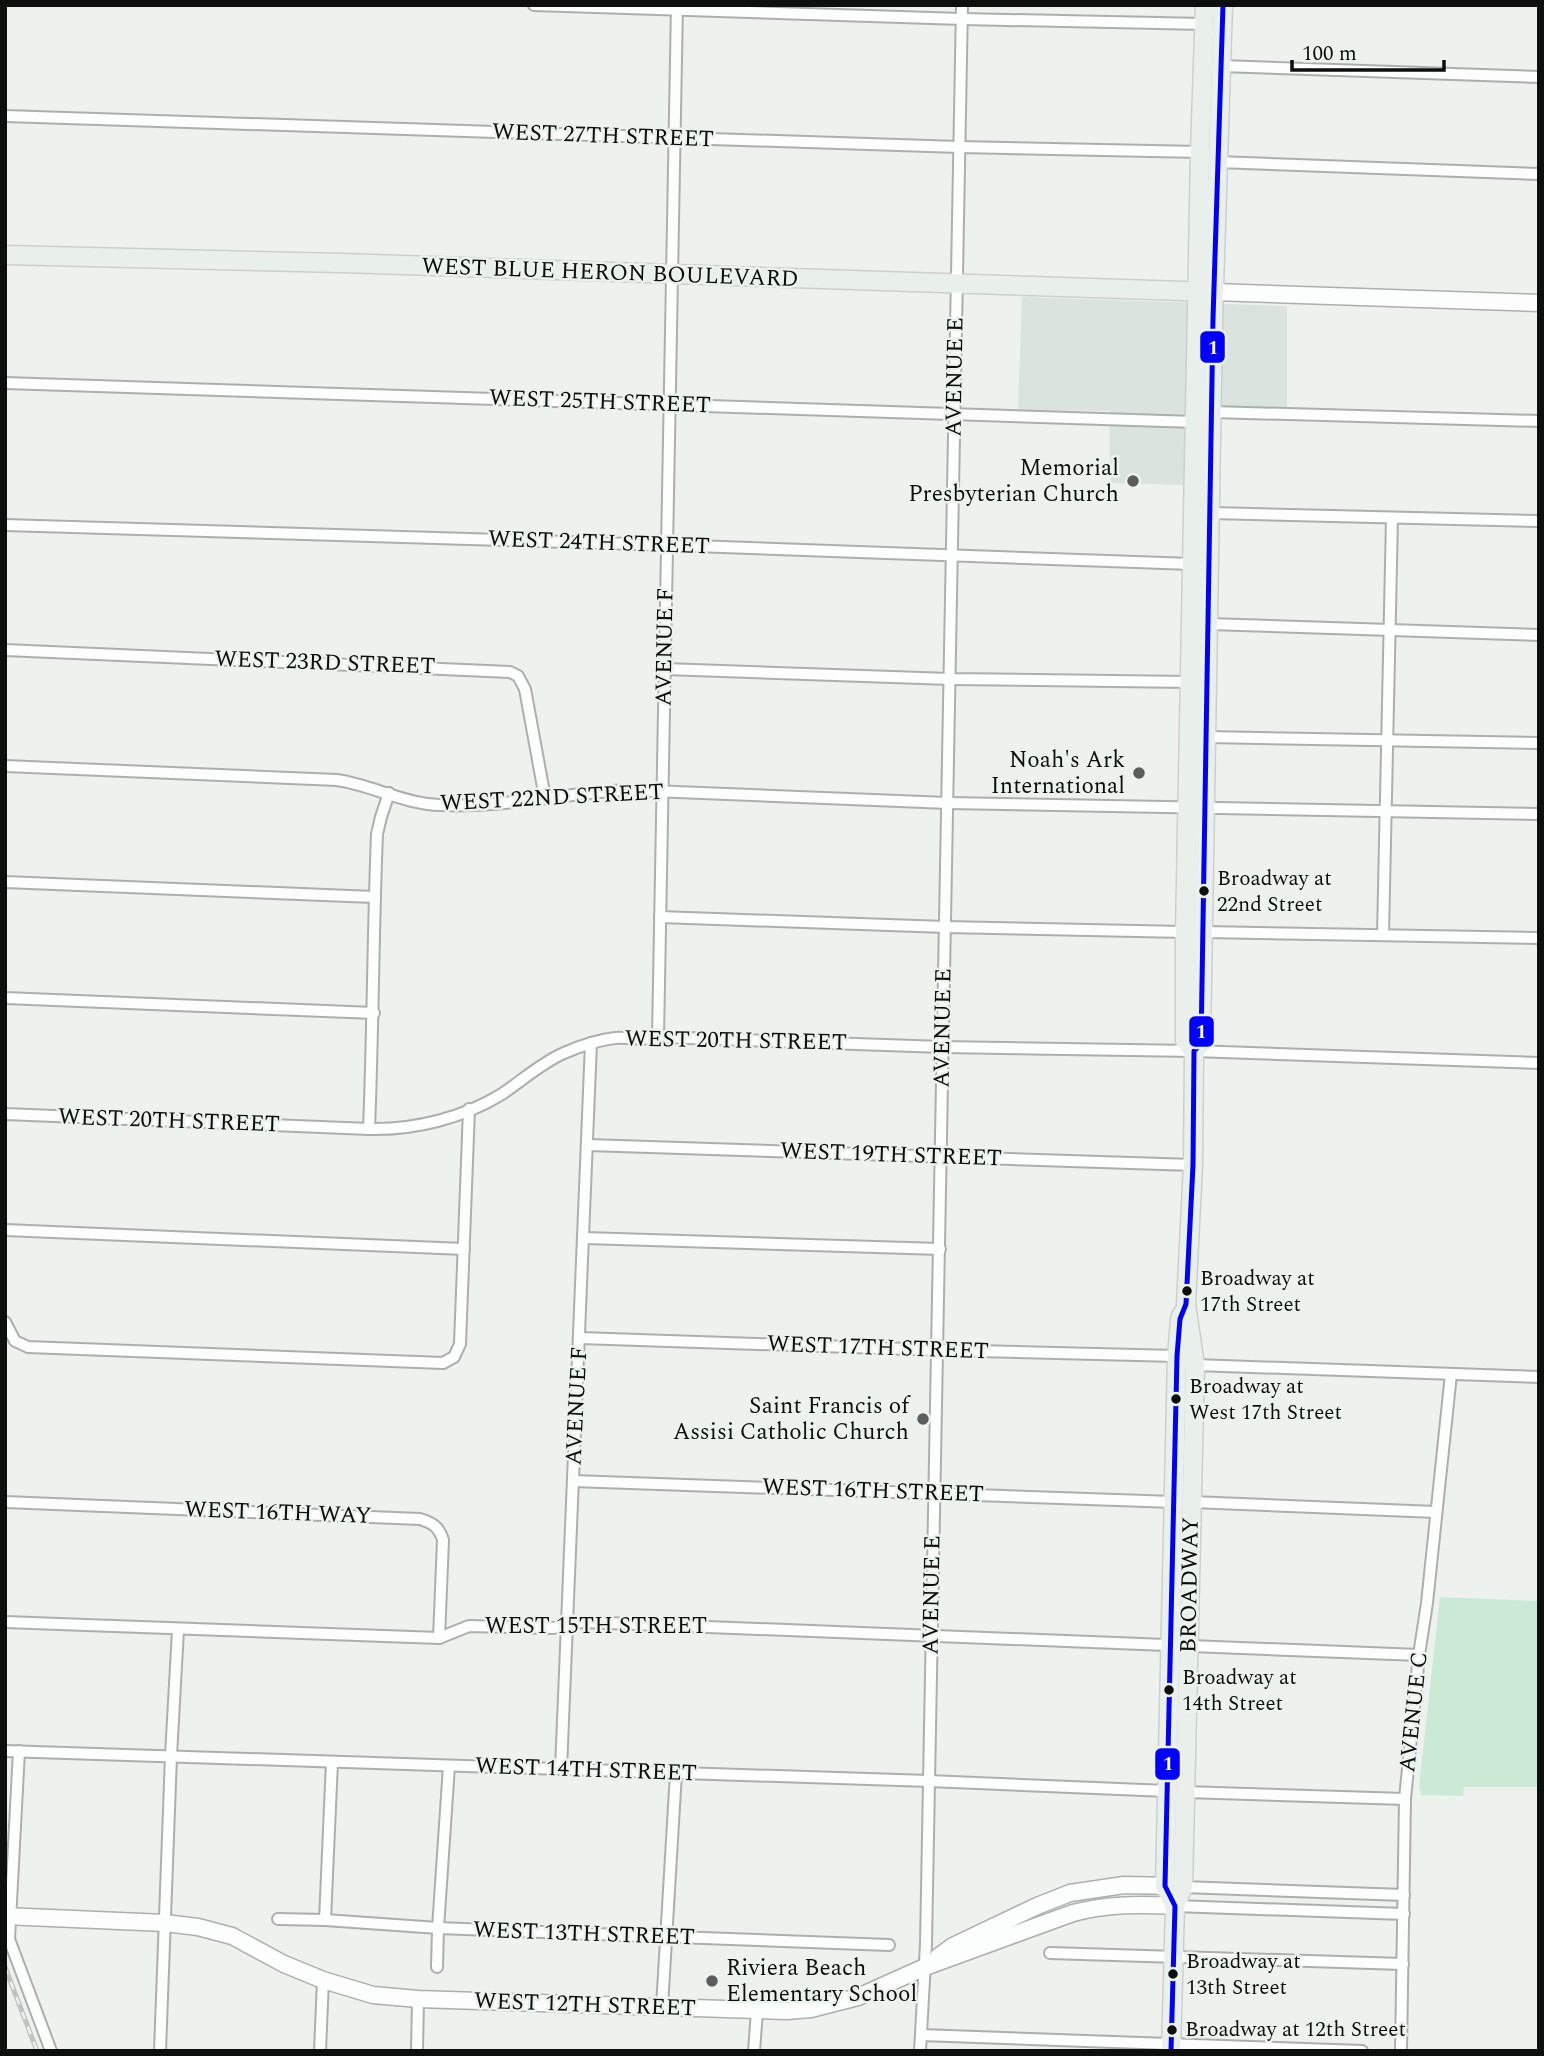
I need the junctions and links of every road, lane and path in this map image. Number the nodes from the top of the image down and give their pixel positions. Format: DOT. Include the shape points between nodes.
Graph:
graph roads {
  1 [pos="534,5"];
  2 [pos="962,5"];
  3 [pos="1205,5"];
  4 [pos="1213,5"];
  5 [pos="1223,5"];
  6 [pos="677,8"];
  7 [pos="962,19"];
  8 [pos="1204,24"];
  9 [pos="1220,66"];
  10 [pos="1539,77"];
  11 [pos="5,116"];
  12 [pos="674,138"];
  13 [pos="960,147"];
  14 [pos="1200,152"];
  15 [pos="1217,162"];
  16 [pos="1539,174"];
  17 [pos="5,256"];
  18 [pos="672,275"];
  19 [pos="957,285"];
  20 [pos="1206,292"];
  21 [pos="1539,303"];
  22 [pos="5,383"];
  23 [pos="668,404"];
  24 [pos="1212,412"];
  25 [pos="953,414"];
  26 [pos="1539,421"];
  27 [pos="1195,422"];
  28 [pos="1211,513"];
  29 [pos="1392,518"];
  30 [pos="1539,521"];
  31 [pos="5,525"];
  32 [pos="667,545"];
  33 [pos="952,555"];
  34 [pos="1192,564"];
  35 [pos="1209,624"];
  36 [pos="1389,630"];
  37 [pos="1539,635"];
  38 [pos="5,649"];
  39 [pos="664,669"];
  40 [pos="950,679"];
  41 [pos="1190,682"];
  42 [pos="1207,737"];
  43 [pos="1386,740"];
  44 [pos="1539,743"];
  45 [pos="5,765"];
  46 [pos="662,791"];
  47 [pos="388,793"];
  48 [pos="545,798"];
  49 [pos="947,803"];
  50 [pos="1187,806"];
  51 [pos="1206,807"];
  52 [pos="1385,811"];
  53 [pos="1539,814"];
  54 [pos="5,882"];
  55 [pos="374,897"];
  56 [pos="660,917"];
  57 [pos="945,927"];
  58 [pos="1194,932"];
  59 [pos="1383,935"];
  60 [pos="1539,938"];
  61 [pos="5,998"];
  62 [pos="374,1013"];
  63 [pos="658,1037"];
  64 [pos="591,1043"];
  65 [pos="943,1047"];
  66 [pos="1194,1051"];
  67 [pos="1539,1063"];
  68 [pos="469,1109"];
  69 [pos="5,1114"];
  70 [pos="369,1129"];
  71 [pos="588,1145"];
  72 [pos="941,1157"];
  73 [pos="1193,1165"];
  74 [pos="5,1230"];
  75 [pos="584,1238"];
  76 [pos="464,1249"];
  77 [pos="940,1249"];
  78 [pos="1186,1304"];
  79 [pos="5,1322"];
  80 [pos="580,1338"];
  81 [pos="938,1350"];
  82 [pos="1177,1356"];
  83 [pos="1195,1366"];
  84 [pos="1451,1374"];
  85 [pos="1539,1377"];
  86 [pos="573,1481"];
  87 [pos="935,1492"];
  88 [pos="5,1502"];
  89 [pos="1183,1502"];
  90 [pos="1436,1512"];
  91 [pos="5,1622"];
  92 [pos="568,1624"];
  93 [pos="178,1630"];
  94 [pos="932,1636"];
  95 [pos="439,1638"];
  96 [pos="1180,1646"];
  97 [pos="1419,1655"];
  98 [pos="5,1751"];
  99 [pos="19,1751"];
  100 [pos="171,1756"];
  101 [pos="332,1762"];
  102 [pos="449,1766"];
  103 [pos="561,1769"];
  104 [pos="676,1773"];
  105 [pos="929,1782"];
  106 [pos="1176,1792"];
  107 [pos="1405,1799"];
  108 [pos="1174,1886"];
  109 [pos="1404,1895"];
  110 [pos="1175,1906"];
  111 [pos="1404,1913"];
  112 [pos="7,1916"];
  113 [pos="278,1919"];
  114 [pos="325,1920"];
  115 [pos="165,1923"];
  116 [pos="438,1928"];
  117 [pos="667,1936"];
  118 [pos="889,1945"];
  119 [pos="1050,1953"];
  120 [pos="1174,1956"];
  121 [pos="1403,1964"];
  122 [pos="438,1967"];
  123 [pos="925,1967"];
  124 [pos="323,1980"];
  125 [pos="418,1999"];
  126 [pos="662,2007"];
  127 [pos="757,2011"];
  128 [pos="920,2035"];
  129 [pos="1171,2048"];
  130 [pos="51,2051"];
  131 [pos="160,2051"];
  132 [pos="320,2051"];
  133 [pos="417,2051"];
  134 [pos="754,2051"];
  135 [pos="920,2051"];
  136 [pos="1362,2051"];
  137 [pos="1401,2051"];
  1 -- 6 [label="street"];
  2 -- 7 [label="street, AVENUE E"];
  3 -- 8 [label="main road, BROADWAY"];
  4 -- 9 [label="main road" via="1210,52"];
  5 -- 9 [label="main road, BROADWAY"];
  6 -- 7 [label="street"];
  6 -- 12 [label="street, AVENUE F"];
  7 -- 8 [label="street"];
  7 -- 13 [label="street, AVENUE E"];
  8 -- 14 [label="main road, BROADWAY"];
  9 -- 10 [label="street"];
  9 -- 15 [label="main road, BROADWAY"];
  11 -- 12 [label="street, WEST 27TH STREET"];
  12 -- 13 [label="street, WEST 27TH STREET"];
  12 -- 18 [label="street, AVENUE F"];
  13 -- 14 [label="street, WEST 27TH STREET"];
  13 -- 19 [label="street, AVENUE E"];
  14 -- 20 [label="main road, BROADWAY"];
  15 -- 16 [label="street"];
  15 -- 20 [label="main road, BROADWAY"];
  17 -- 18 [label="main road, WEST BLUE HERON BOULEVARD"];
  18 -- 19 [label="main road, WEST BLUE HERON BOULEVARD"];
  18 -- 23 [label="street, AVENUE F"];
  19 -- 20 [label="main road, WEST BLUE HERON BOULEVARD"];
  19 -- 25 [label="street, AVENUE E"];
  20 -- 21 [label="street"];
  20 -- 24 [label="main road, BROADWAY"];
  20 -- 27 [label="main road, BROADWAY"];
  22 -- 23 [label="street, WEST 25TH STREET"];
  23 -- 25 [label="street, WEST 25TH STREET"];
  23 -- 32 [label="street, AVENUE F"];
  24 -- 26 [label="street"];
  24 -- 28 [label="main road, BROADWAY"];
  25 -- 27 [label="street, WEST 25TH STREET"];
  25 -- 33 [label="street, AVENUE E"];
  27 -- 34 [label="main road, BROADWAY"];
  28 -- 29 [label="street"];
  28 -- 35 [label="main road, BROADWAY"];
  29 -- 30 [label="street"];
  29 -- 36 [label="street"];
  31 -- 32 [label="street, WEST 24TH STREET"];
  32 -- 33 [label="street, WEST 24TH STREET"];
  32 -- 39 [label="street, AVENUE F"];
  33 -- 34 [label="street, WEST 24TH STREET"];
  33 -- 40 [label="street, AVENUE E"];
  34 -- 41 [label="main road, BROADWAY"];
  35 -- 36 [label="street"];
  35 -- 42 [label="main road, BROADWAY"];
  36 -- 37 [label="street"];
  36 -- 43 [label="street"];
  38 -- 48 [label="street, WEST 23RD STREET" via="510,672 525,689"];
  39 -- 40 [label="street"];
  39 -- 46 [label="street, AVENUE F"];
  40 -- 41 [label="street"];
  40 -- 49 [label="street, AVENUE E"];
  41 -- 50 [label="main road, BROADWAY"];
  42 -- 43 [label="street"];
  42 -- 51 [label="main road, BROADWAY"];
  43 -- 44 [label="street"];
  43 -- 52 [label="street"];
  45 -- 47 [label="street, WEST 22ND STREET" via="337,780"];
  46 -- 48 [label="street, WEST 22ND STREET"];
  46 -- 49 [label="street, WEST 22ND STREET"];
  46 -- 56 [label="street, AVENUE F"];
  47 -- 48 [label="street, WEST 22ND STREET" via="439,805"];
  47 -- 55 [label="street" via="377,834"];
  49 -- 50 [label="street, WEST 22ND STREET"];
  49 -- 57 [label="street, AVENUE E"];
  50 -- 51 [label="street, WEST 22ND STREET"];
  50 -- 58 [label="main road, BROADWAY"];
  51 -- 52 [label="street, WEST 22ND STREET"];
  51 -- 58 [label="main road, BROADWAY"];
  52 -- 53 [label="street, WEST 22ND STREET"];
  52 -- 59 [label="street"];
  54 -- 55 [label="street"];
  55 -- 62 [label="street"];
  56 -- 57 [label="street"];
  56 -- 63 [label="street, AVENUE F"];
  57 -- 58 [label="street"];
  57 -- 65 [label="street, AVENUE E"];
  58 -- 59 [label="street"];
  58 -- 66 [label="main road, BROADWAY" via="1185,1041"];
  59 -- 60 [label="street"];
  61 -- 62 [label="street"];
  62 -- 70 [label="street"];
  63 -- 64 [label="street, WEST 20TH STREET"];
  63 -- 65 [label="street, WEST 20TH STREET"];
  64 -- 68 [label="street, WEST 20TH STREET" via="543,1064 500,1095"];
  64 -- 71 [label="street, AVENUE F"];
  65 -- 66 [label="street, WEST 20TH STREET"];
  65 -- 72 [label="street, AVENUE E"];
  66 -- 67 [label="street, WEST 20TH STREET"];
  66 -- 73 [label="main road, BROADWAY"];
  68 -- 70 [label="street, WEST 20TH STREET" via="439,1122"];
  68 -- 76 [label="street"];
  69 -- 70 [label="street, WEST 20TH STREET"];
  71 -- 72 [label="street, WEST 19TH STREET"];
  71 -- 75 [label="street, AVENUE F"];
  72 -- 73 [label="street, WEST 19TH STREET"];
  72 -- 77 [label="street, AVENUE E"];
  73 -- 78 [label="main road, BROADWAY"];
  74 -- 76 [label="street"];
  75 -- 77 [label="street"];
  75 -- 80 [label="street, AVENUE F"];
  76 -- 79 [label="street" via="460,1344 454,1357 443,1363 29,1347 15,1342"];
  77 -- 81 [label="street, AVENUE E"];
  78 -- 82 [label="main road, BROADWAY"];
  78 -- 83 [label="main road, BROADWAY"];
  80 -- 81 [label="street, WEST 17TH STREET"];
  80 -- 86 [label="street, AVENUE F"];
  81 -- 82 [label="street, WEST 17TH STREET"];
  81 -- 87 [label="street, AVENUE E"];
  82 -- 89 [label="main road, BROADWAY"];
  83 -- 84 [label="street"];
  83 -- 89 [label="main road, BROADWAY"];
  84 -- 85 [label="street"];
  84 -- 90 [label="street, AVENUE C"];
  86 -- 87 [label="street, WEST 16TH STREET"];
  86 -- 92 [label="street, AVENUE F"];
  87 -- 89 [label="street, WEST 16TH STREET"];
  87 -- 94 [label="street, AVENUE E"];
  88 -- 95 [label="street, WEST 16TH WAY" via="430,1522 443,1540"];
  89 -- 90 [label="street, WEST 16TH STREET"];
  89 -- 96 [label="main road, BROADWAY"];
  90 -- 97 [label="street, AVENUE C"];
  91 -- 93 [label="street, WEST 15TH STREET"];
  92 -- 94 [label="street, WEST 15TH STREET"];
  92 -- 95 [label="street, WEST 15TH STREET" via="552,1628 469,1626"];
  92 -- 103 [label="street, AVENUE F"];
  93 -- 95 [label="street, WEST 15TH STREET"];
  93 -- 100 [label="street"];
  94 -- 96 [label="street, WEST 15TH STREET"];
  94 -- 105 [label="street, AVENUE E"];
  96 -- 97 [label="street, WEST 15TH STREET"];
  96 -- 106 [label="main road, BROADWAY"];
  97 -- 107 [label="street, AVENUE C"];
  98 -- 99 [label="street, WEST 14TH STREET"];
  99 -- 100 [label="street, WEST 14TH STREET"];
  99 -- 112 [label="street"];
  100 -- 101 [label="street, WEST 14TH STREET"];
  100 -- 115 [label="street"];
  101 -- 102 [label="street, WEST 14TH STREET"];
  101 -- 114 [label="street"];
  102 -- 103 [label="street, WEST 14TH STREET"];
  102 -- 116 [label="street"];
  103 -- 104 [label="street, WEST 14TH STREET"];
  104 -- 105 [label="street, WEST 14TH STREET"];
  104 -- 117 [label="street"];
  105 -- 106 [label="street, WEST 14TH STREET"];
  105 -- 123 [label="street, AVENUE E"];
  106 -- 107 [label="street, WEST 14TH STREET"];
  106 -- 108 [label="main road, BROADWAY"];
  107 -- 109 [label="street, AVENUE C"];
  108 -- 109 [label="street"];
  108 -- 110 [label="main road, BROADWAY"];
  108 -- 123 [label="street, WEST 12TH STREET" via="1106,1887 1062,1896 953,1946"];
  109 -- 111 [label="street, AVENUE C"];
  110 -- 111 [label="street"];
  110 -- 120 [label="main road, BROADWAY"];
  110 -- 123 [label="street, WEST 12TH STREET" via="1125,1904 1090,1909"];
  111 -- 121 [label="street, AVENUE C"];
  112 -- 115 [label="street"];
  112 -- 130 [label="street" via="9,1938"];
  113 -- 114 [label="street, WEST 13TH STREET"];
  114 -- 116 [label="street, WEST 13TH STREET"];
  115 -- 124 [label="street" via="232,1936"];
  115 -- 131 [label="street"];
  116 -- 117 [label="street, WEST 13TH STREET"];
  116 -- 122 [label="street"];
  117 -- 118 [label="street, WEST 13TH STREET"];
  117 -- 126 [label="street"];
  119 -- 120 [label="street"];
  120 -- 121 [label="street"];
  120 -- 129 [label="main road, BROADWAY"];
  121 -- 137 [label="street, AVENUE C"];
  123 -- 127 [label="street, WEST 12TH STREET" via="837,2003"];
  123 -- 128 [label="street, AVENUE E"];
  124 -- 125 [label="street, WEST 12TH STREET" via="373,1994"];
  124 -- 132 [label="street"];
  125 -- 126 [label="street, WEST 12TH STREET"];
  125 -- 133 [label="street"];
  126 -- 127 [label="street, WEST 12TH STREET"];
  127 -- 134 [label="street"];
  128 -- 129 [label="street"];
  128 -- 135 [label="street, AVENUE E"];
  129 -- 136 [label="street"];
}
